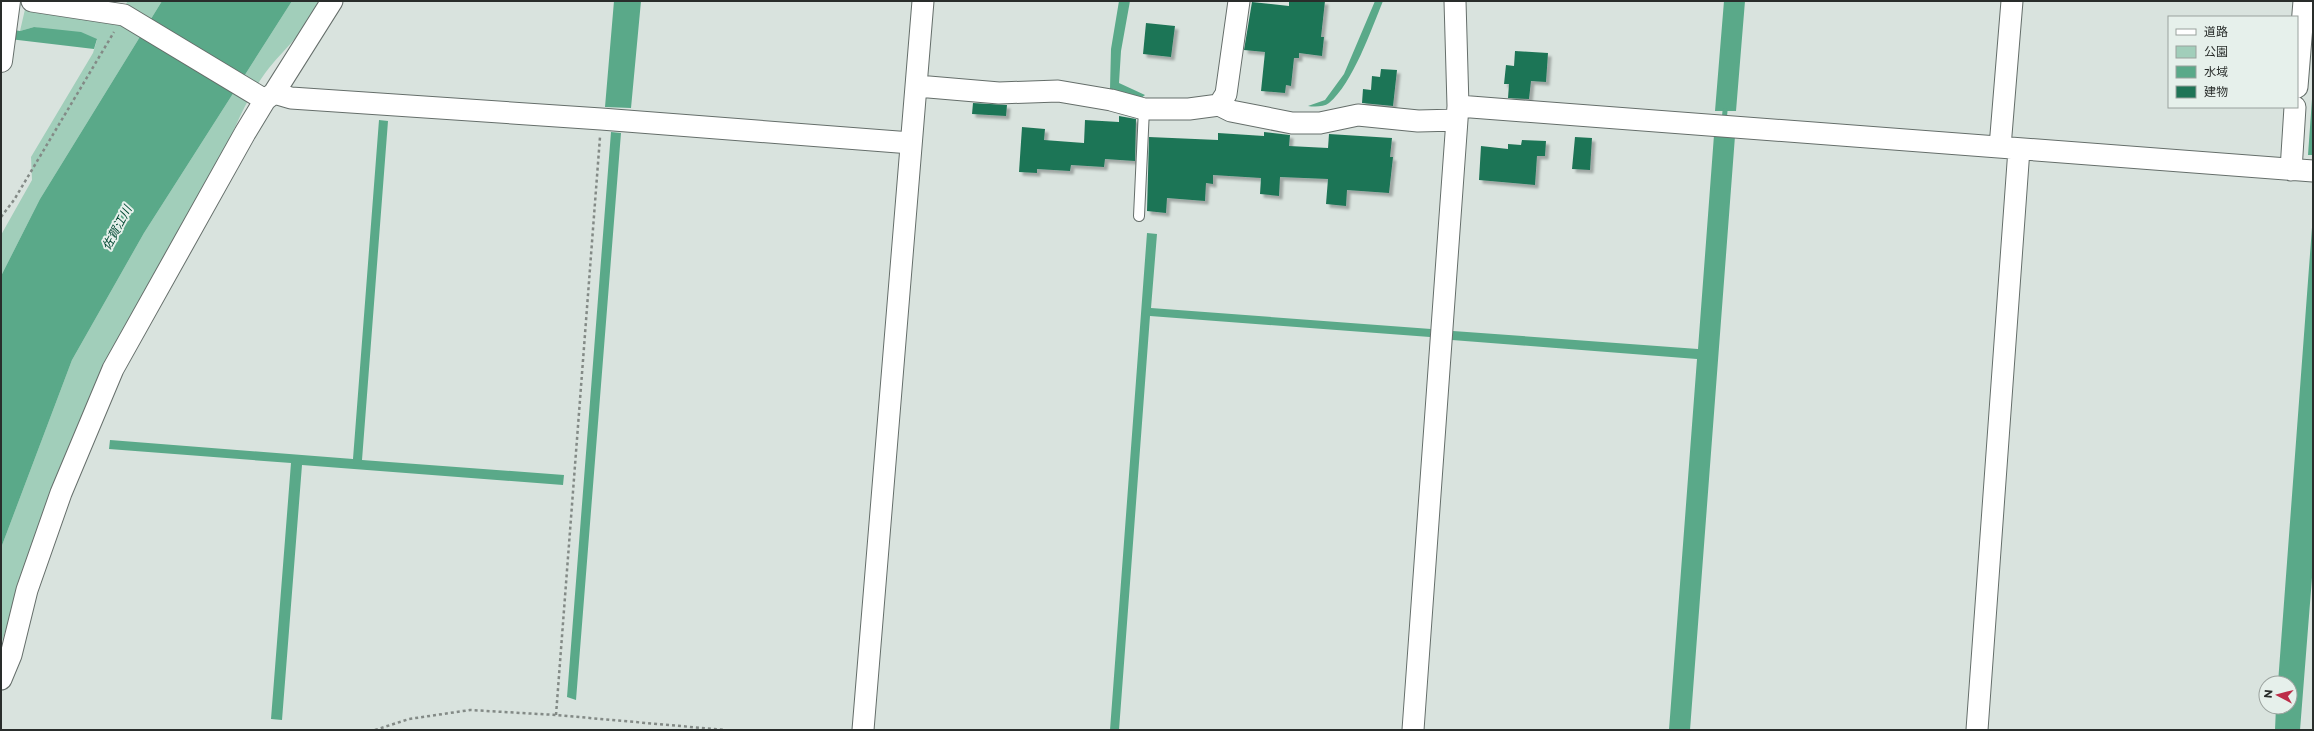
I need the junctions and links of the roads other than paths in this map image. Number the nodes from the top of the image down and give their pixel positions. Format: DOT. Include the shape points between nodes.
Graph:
graph roads {
  1 [pos="27,1"];
  2 [pos="32,1"];
  3 [pos="332,1"];
  4 [pos="923,1"];
  5 [pos="1239,1"];
  6 [pos="1455,1"];
  7 [pos="2012,1"];
  8 [pos="2304,1"];
  9 [pos="5,26"];
  10 [pos="2298,75"];
  11 [pos="917,86"];
  12 [pos="269,96"];
  13 [pos="1219,105"];
  14 [pos="2296,108"];
  15 [pos="1144,109"];
  16 [pos="1457,113"];
  17 [pos="911,143"];
  18 [pos="2010,148"];
  19 [pos="2291,170"];
  20 [pos="2313,171"];
  21 [pos="1139,216"];
  22 [pos="1,679"];
  23 [pos="863,730"];
  24 [pos="1413,730"];
  25 [pos="1977,730"];
  1 -- 9 [label="street"];
  2 -- 12 [label="street" via="124,15"];
  3 -- 12 [label="street"];
  4 -- 11 [label="street"];
  5 -- 13 [label="street" via="1226,94"];
  6 -- 16 [label="street"];
  7 -- 18 [label="street"];
  8 -- 10 [label="street"];
  11 -- 15 [label="street" via="999,93 1058,91 1111,100"];
  11 -- 17 [label="street"];
  12 -- 17 [label="street"];
  12 -- 22 [label="street" via="113,369 61,493 27,590 11,655"];
  13 -- 15 [label="street" via="1189,109"];
  13 -- 16 [label="street" via="1231,111 1292,123 1320,123 1358,115 1418,121"];
  14 -- 19 [label="street"];
  15 -- 21 [label="lane"];
  16 -- 18 [label="street" via="1707,125"];
  16 -- 24 [label="street"];
  17 -- 23 [label="street"];
  18 -- 19 [label="street"];
  18 -- 25 [label="street"];
  19 -- 20 [label="street"];
}
